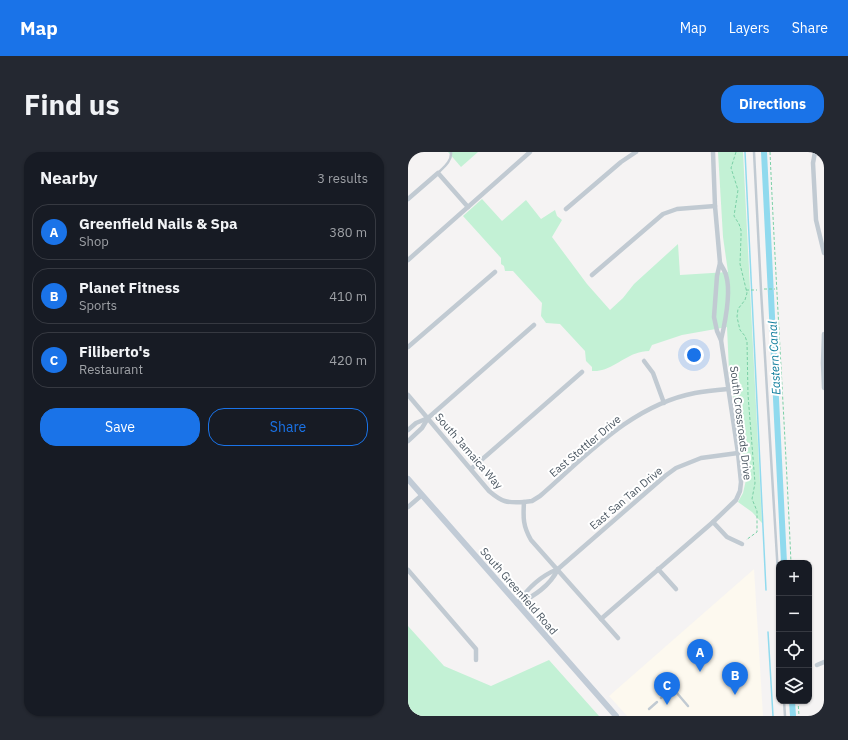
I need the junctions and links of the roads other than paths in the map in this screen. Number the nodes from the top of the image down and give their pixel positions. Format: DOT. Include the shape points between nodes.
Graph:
graph roads {
  1 [pos="451,152"];
  2 [pos="530,152"];
  3 [pos="636,152"];
  4 [pos="713,152"];
  5 [pos="754,152"];
  6 [pos="815,152"];
  7 [pos="438,172"];
  8 [pos="408,199"];
  9 [pos="715,206"];
  10 [pos="468,207"];
  11 [pos="566,210"];
  12 [pos="824,253"];
  13 [pos="408,260"];
  14 [pos="720,263"];
  15 [pos="495,272"];
  16 [pos="592,275"];
  17 [pos="534,324"];
  18 [pos="824,334"];
  19 [pos="721,340"];
  20 [pos="408,347"];
  21 [pos="644,361"];
  22 [pos="823,362"];
  23 [pos="582,372"];
  24 [pos="824,388"];
  25 [pos="728,389"];
  26 [pos="408,395"];
  27 [pos="664,403"];
  28 [pos="428,418"];
  29 [pos="408,430"];
  30 [pos="408,441"];
  31 [pos="738,453"];
  32 [pos="471,469"];
  33 [pos="408,479"];
  34 [pos="422,495"];
  35 [pos="524,502"];
  36 [pos="408,507"];
  37 [pos="713,522"];
  38 [pos="742,544"];
  39 [pos="777,560"];
  40 [pos="558,569"];
  41 [pos="658,569"];
  42 [pos="408,570"];
  43 [pos="676,589"];
  44 [pos="517,604"];
  45 [pos="601,619"];
  46 [pos="618,638"];
  47 [pos="476,660"];
  48 [pos="824,662"];
  49 [pos="817,665"];
  50 [pos="661,698"];
  51 [pos="657,702"];
  52 [pos="784,704"];
  53 [pos="688,706"];
  54 [pos="649,709"];
  55 [pos="616,716"];
  56 [pos="785,716"];
  1 -- 7 [label="lane" via="452,157"];
  2 -- 10 [label="street"];
  3 -- 11 [label="street"];
  4 -- 9 [label="street, South Crossroads Drive"];
  5 -- 39 [label="lane"];
  6 -- 12 [label="street" via="813,163 816,220"];
  7 -- 8 [label="street"];
  7 -- 10 [label="street"];
  9 -- 14 [label="street, South Crossroads Drive"];
  9 -- 16 [label="street" via="677,209 663,214"];
  10 -- 13 [label="street"];
  14 -- 19 [label="street, South Crossroads Drive" via="714,308"];
  14 -- 19 [label="street, South Crossroads Drive" via="726,275 727,293"];
  15 -- 20 [label="street"];
  17 -- 28 [label="street"];
  18 -- 22 [label="street"];
  19 -- 25 [label="street, South Crossroads Drive"];
  21 -- 27 [label="street" via="653,372"];
  22 -- 24 [label="street"];
  23 -- 32 [label="street"];
  25 -- 27 [label="street, East Stottler Drive" via="695,393"];
  25 -- 31 [label="street, South Crossroads Drive"];
  26 -- 28 [label="street, South Jamaica Way"];
  27 -- 35 [label="street, East Stottler Drive" via="619,427 540,496"];
  28 -- 29 [label="street"];
  28 -- 30 [label="street" via="422,428"];
  28 -- 32 [label="street, South Jamaica Way"];
  31 -- 37 [label="street, South Crossroads Drive" via="740,491 736,500"];
  31 -- 40 [label="street, East San Tan Drive" via="701,458 676,468"];
  32 -- 35 [label="street, South Jamaica Way" via="500,500"];
  33 -- 34 [label="main road, South Greenfield Road"];
  34 -- 36 [label="street"];
  34 -- 44 [label="main road, South Greenfield Road"];
  35 -- 40 [label="street" via="525,530"];
  37 -- 38 [label="street" via="727,537"];
  37 -- 41 [label="street, South Crossroads Drive"];
  40 -- 44 [label="street, East San Tan Drive" via="546,573 525,592"];
  40 -- 44 [label="street, East San Tan Drive" via="553,579 532,598"];
  40 -- 45 [label="street"];
  41 -- 43 [label="street"];
  41 -- 45 [label="street, South Crossroads Drive"];
  42 -- 47 [label="street" via="476,649"];
  44 -- 55 [label="main road, South Greenfield Road"];
  45 -- 46 [label="street"];
  48 -- 49 [label="street"];
  50 -- 53 [label="lane" via="674,690"];
  51 -- 54 [label="lane"];
  52 -- 56 [label="lane"];
}
